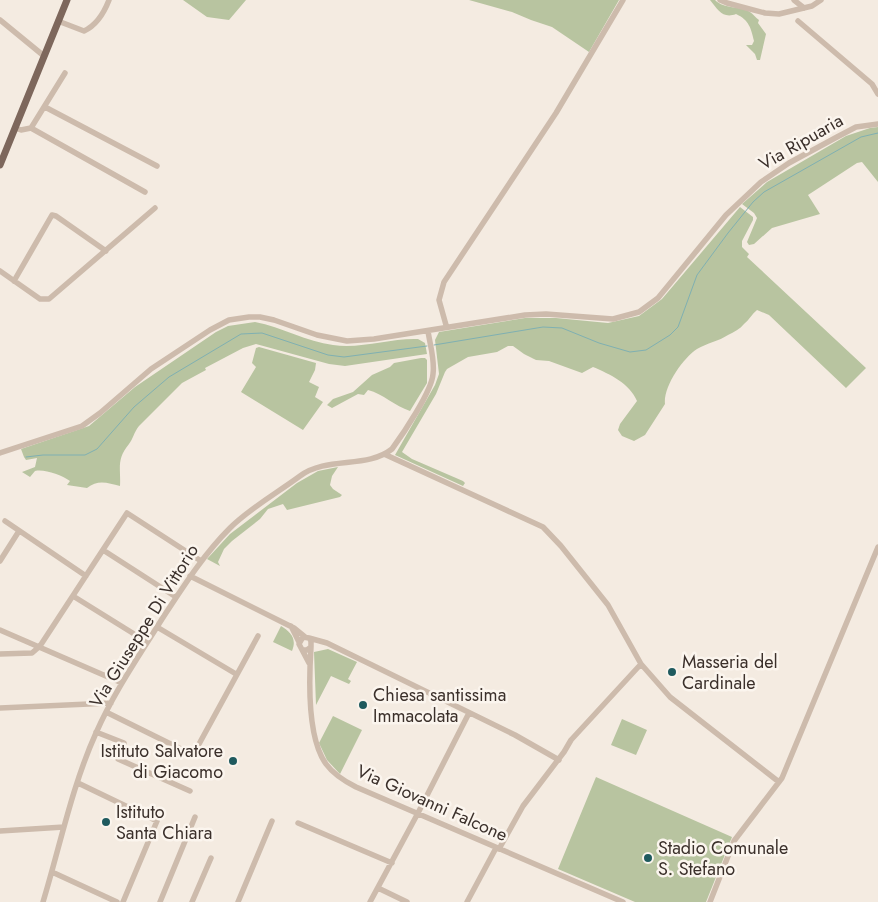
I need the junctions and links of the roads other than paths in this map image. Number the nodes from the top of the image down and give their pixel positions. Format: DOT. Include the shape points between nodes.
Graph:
graph roads {
  1 [pos="67,0"];
  2 [pos="110,0"];
  3 [pos="623,0"];
  4 [pos="720,0"];
  5 [pos="794,0"];
  6 [pos="822,0"];
  7 [pos="804,8"];
  8 [pos="0,20"];
  9 [pos="58,21"];
  10 [pos="798,21"];
  11 [pos="44,56"];
  12 [pos="65,73"];
  13 [pos="878,94"];
  14 [pos="45,107"];
  15 [pos="878,124"];
  16 [pos="15,128"];
  17 [pos="31,128"];
  18 [pos="0,165"];
  19 [pos="158,166"];
  20 [pos="146,192"];
  21 [pos="155,208"];
  22 [pos="106,251"];
  23 [pos="0,271"];
  24 [pos="14,281"];
  25 [pos="446,327"];
  26 [pos="428,331"];
  27 [pos="0,453"];
  28 [pos="384,454"];
  29 [pos="5,522"];
  30 [pos="19,531"];
  31 [pos="878,547"];
  32 [pos="103,550"];
  33 [pos="0,560"];
  34 [pos="201,561"];
  35 [pos="86,576"];
  36 [pos="190,576"];
  37 [pos="73,596"];
  38 [pos="176,597"];
  39 [pos="291,626"];
  40 [pos="157,627"];
  41 [pos="0,630"];
  42 [pos="258,636"];
  43 [pos="307,637"];
  44 [pos="147,642"];
  45 [pos="299,642"];
  46 [pos="40,646"];
  47 [pos="311,646"];
  48 [pos="331,647"];
  49 [pos="303,650"];
  50 [pos="0,654"];
  51 [pos="641,664"];
  52 [pos="310,665"];
  53 [pos="236,674"];
  54 [pos="122,683"];
  55 [pos="110,702"];
  56 [pos="0,708"];
  57 [pos="106,712"];
  58 [pos="469,713"];
  59 [pos="96,732"];
  60 [pos="559,760"];
  61 [pos="779,782"];
  62 [pos="78,783"];
  63 [pos="190,791"];
  64 [pos="418,813"];
  65 [pos="195,817"];
  66 [pos="272,821"];
  67 [pos="298,823"];
  68 [pos="64,827"];
  69 [pos="0,831"];
  70 [pos="498,848"];
  71 [pos="211,858"];
  72 [pos="392,863"];
  73 [pos="52,872"];
  74 [pos="378,888"];
  75 [pos="43,902"];
  76 [pos="117,902"];
  77 [pos="123,902"];
  78 [pos="160,902"];
  79 [pos="192,902"];
  80 [pos="238,902"];
  81 [pos="370,902"];
  82 [pos="407,902"];
  83 [pos="467,902"];
  84 [pos="623,902"];
  85 [pos="710,902"];
  1 -- 9 [label="main road"];
  2 -- 9 [label="street" via="100,17 84,31"];
  3 -- 25 [label="street" via="556,113 444,282 439,300"];
  4 -- 7 [label="street" via="765,13 780,14"];
  5 -- 7 [label="street"];
  6 -- 7 [label="street"];
  8 -- 11 [label="street"];
  9 -- 11 [label="main road"];
  10 -- 13 [label="street" via="872,84"];
  11 -- 16 [label="main road"];
  12 -- 14 [label="street"];
  14 -- 17 [label="street"];
  14 -- 19 [label="street"];
  15 -- 25 [label="street, Via Ripuaria" via="837,136 761,182 726,215 658,298 639,312 613,319 525,315"];
  16 -- 17 [label="street"];
  16 -- 18 [label="main road"];
  17 -- 20 [label="street"];
  21 -- 22 [label="street"];
  22 -- 24 [label="street" via="49,299 40,299"];
  22 -- 24 [label="street" via="52,215"];
  23 -- 24 [label="street"];
  25 -- 26 [label="street, Via Ripuaria"];
  26 -- 27 [label="street, Via Ripuaria" via="347,341 325,338 260,317 230,320 151,369 82,426"];
  26 -- 28 [label="street" via="434,372 431,384 397,442"];
  28 -- 34 [label="street, Via Giuseppe Di Vittorio" via="305,472 232,526"];
  28 -- 51 [label="street" via="543,526 608,605"];
  29 -- 30 [label="street"];
  30 -- 33 [label="street"];
  30 -- 35 [label="street"];
  31 -- 61 [label="street"];
  32 -- 34 [label="street" via="127,513"];
  32 -- 35 [label="street"];
  32 -- 38 [label="street"];
  34 -- 36 [label="street, Via Giuseppe Di Vittorio"];
  35 -- 37 [label="street"];
  36 -- 38 [label="street, Via Giuseppe Di Vittorio"];
  36 -- 39 [label="street"];
  37 -- 44 [label="street"];
  37 -- 46 [label="street"];
  38 -- 40 [label="street, Via Giuseppe Di Vittorio"];
  39 -- 43 [label="street"];
  39 -- 45 [label="street, Via Giovanni Falcone"];
  40 -- 44 [label="street, Via Giuseppe Di Vittorio"];
  40 -- 53 [label="street"];
  41 -- 46 [label="street"];
  42 -- 53 [label="street"];
  43 -- 45 [label="street"];
  43 -- 47 [label="street"];
  43 -- 48 [label="street"];
  44 -- 54 [label="street, Via Giuseppe Di Vittorio"];
  45 -- 49 [label="street, Via Giovanni Falcone"];
  46 -- 50 [label="street" via="32,653"];
  46 -- 54 [label="street"];
  47 -- 48 [label="street"];
  47 -- 49 [label="street"];
  47 -- 52 [label="street, Via Giovanni Falcone"];
  48 -- 58 [label="street"];
  49 -- 52 [label="street, Via Giovanni Falcone"];
  51 -- 60 [label="street" via="579,730"];
  51 -- 61 [label="street" via="670,697"];
  52 -- 64 [label="street, Via Giovanni Falcone" via="314,735 325,763 344,781"];
  53 -- 57 [label="street" via="193,755"];
  54 -- 55 [label="street, Via Giuseppe Di Vittorio"];
  55 -- 56 [label="street"];
  55 -- 57 [label="street, Via Giuseppe Di Vittorio"];
  57 -- 59 [label="street, Via Giuseppe Di Vittorio"];
  58 -- 60 [label="street"];
  58 -- 64 [label="street"];
  59 -- 62 [label="street, Via Giuseppe Di Vittorio"];
  59 -- 63 [label="street" via="124,743 118,758"];
  60 -- 70 [label="street" via="531,794"];
  61 -- 85 [label="street" via="734,841"];
  62 -- 68 [label="street, Via Giuseppe Di Vittorio"];
  62 -- 77 [label="street" via="157,821"];
  64 -- 70 [label="street, Via Giovanni Falcone"];
  64 -- 72 [label="street"];
  65 -- 78 [label="street"];
  66 -- 80 [label="street"];
  67 -- 72 [label="street"];
  68 -- 69 [label="street"];
  68 -- 73 [label="street, Via Giuseppe Di Vittorio"];
  70 -- 83 [label="street"];
  70 -- 84 [label="street, Via Giovanni Falcone"];
  71 -- 79 [label="street"];
  72 -- 74 [label="street"];
  73 -- 75 [label="street, Via Giuseppe Di Vittorio"];
  73 -- 76 [label="street"];
  74 -- 81 [label="street"];
  74 -- 82 [label="street"];
}
